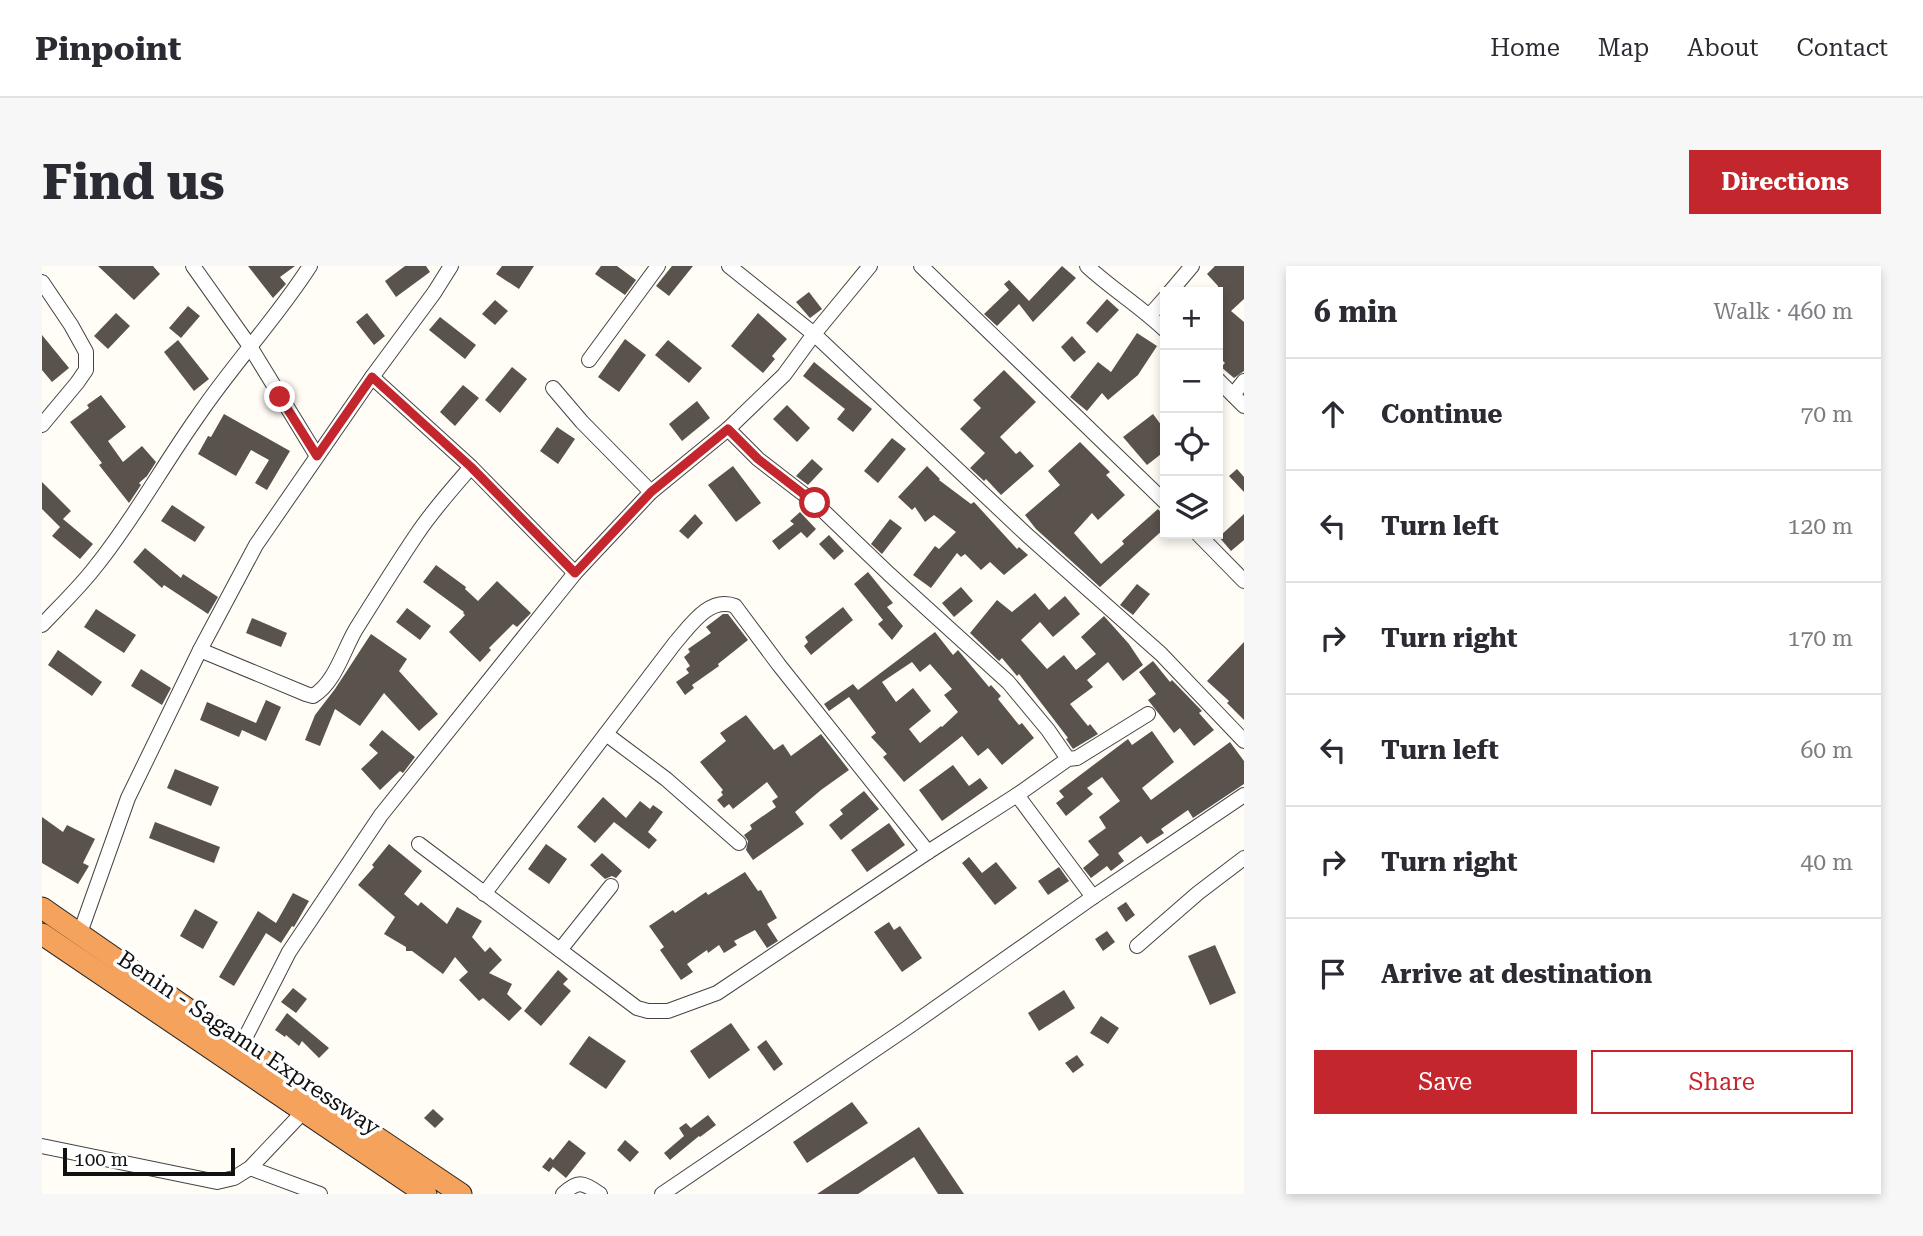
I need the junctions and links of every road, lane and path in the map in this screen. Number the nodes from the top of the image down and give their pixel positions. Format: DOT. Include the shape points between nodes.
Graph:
graph roads {
  1 [pos="193,266"];
  2 [pos="310,266"];
  3 [pos="658,266"];
  4 [pos="729,266"];
  5 [pos="870,266"];
  6 [pos="921,266"];
  7 [pos="1087,266"];
  8 [pos="1192,266"];
  9 [pos="444,269"];
  10 [pos="42,282"];
  11 [pos="1174,287"];
  12 [pos="1160,304"];
  13 [pos="1150,315"];
  14 [pos="1160,325"];
  15 [pos="814,334"];
  16 [pos="249,345"];
  17 [pos="589,360"];
  18 [pos="372,377"];
  19 [pos="1244,382"];
  20 [pos="1223,385"];
  21 [pos="553,388"];
  22 [pos="1233,395"];
  23 [pos="1244,406"];
  24 [pos="42,425"];
  25 [pos="728,429"];
  26 [pos="317,456"];
  27 [pos="471,467"];
  28 [pos="651,492"];
  29 [pos="1160,497"];
  30 [pos="1203,539"];
  31 [pos="575,573"];
  32 [pos="1244,581"];
  33 [pos="42,625"];
  34 [pos="200,650"];
  35 [pos="1148,714"];
  36 [pos="606,734"];
  37 [pos="1244,741"];
  38 [pos="1068,759"];
  39 [pos="1017,795"];
  40 [pos="1244,795"];
  41 [pos="739,843"];
  42 [pos="419,844"];
  43 [pos="928,852"];
  44 [pos="1244,858"];
  45 [pos="611,886"];
  46 [pos="484,894"];
  47 [pos="1093,897"];
  48 [pos="42,908"];
  49 [pos="80,933"];
  50 [pos="42,934"];
  51 [pos="1137,946"];
  52 [pos="560,950"];
  53 [pos="240,1046"];
  54 [pos="304,1111"];
  55 [pos="363,1140"];
  56 [pos="42,1146"];
  57 [pos="250,1168"];
  58 [pos="320,1194"];
  59 [pos="426,1194"];
  60 [pos="461,1194"];
  61 [pos="563,1194"];
  62 [pos="600,1194"];
  63 [pos="662,1194"];
  1 -- 16 [label="street"];
  2 -- 16 [label="street"];
  3 -- 17 [label="street"];
  4 -- 15 [label="street"];
  5 -- 15 [label="street"];
  6 -- 29 [label="street"];
  7 -- 13 [label="street"];
  8 -- 11 [label="street"];
  9 -- 18 [label="street" via="434,293"];
  10 -- 24 [label="street" via="86,352 86,370"];
  12 -- 13 [label="street"];
  13 -- 14 [label="street"];
  15 -- 25 [label="street" via="784,375"];
  15 -- 37 [label="street" via="1027,536 1161,654"];
  16 -- 26 [label="street"];
  16 -- 33 [label="street" via="96,567"];
  18 -- 26 [label="street"];
  18 -- 27 [label="street"];
  19 -- 22 [label="street"];
  20 -- 22 [label="street"];
  21 -- 28 [label="street"];
  22 -- 23 [label="street"];
  25 -- 28 [label="street"];
  25 -- 38 [label="street" via="1008,682"];
  26 -- 34 [label="street" via="256,545"];
  27 -- 31 [label="street"];
  27 -- 34 [label="street" via="429,515 321,691 306,694"];
  28 -- 31 [label="street"];
  30 -- 32 [label="street"];
  31 -- 53 [label="street" via="381,815 289,952"];
  34 -- 49 [label="street" via="128,798"];
  35 -- 38 [label="street" via="1077,758"];
  36 -- 41 [label="street"];
  36 -- 43 [label="street" via="675,643 709,608 726,603 735,606"];
  36 -- 46 [label="street"];
  38 -- 39 [label="street"];
  39 -- 43 [label="street"];
  39 -- 47 [label="street"];
  40 -- 47 [label="street"];
  42 -- 46 [label="street"];
  43 -- 52 [label="street" via="716,993 668,1010 638,1008"];
  44 -- 51 [label="street"];
  45 -- 52 [label="street"];
  46 -- 52 [label="street"];
  47 -- 63 [label="street"];
  48 -- 49 [label="highway"];
  49 -- 53 [label="highway"];
  50 -- 54 [label="highway, Benin - Sagamu Expressway"];
  53 -- 55 [label="highway"];
  54 -- 55 [label="highway, Benin - Sagamu Expressway"];
  54 -- 57 [label="street"];
  55 -- 59 [label="highway, Benin - Sagamu Expressway"];
  55 -- 60 [label="highway"];
  56 -- 57 [label="street" via="217,1182"];
  57 -- 58 [label="street"];
  61 -- 62 [label="street" via="584,1184"];
}
